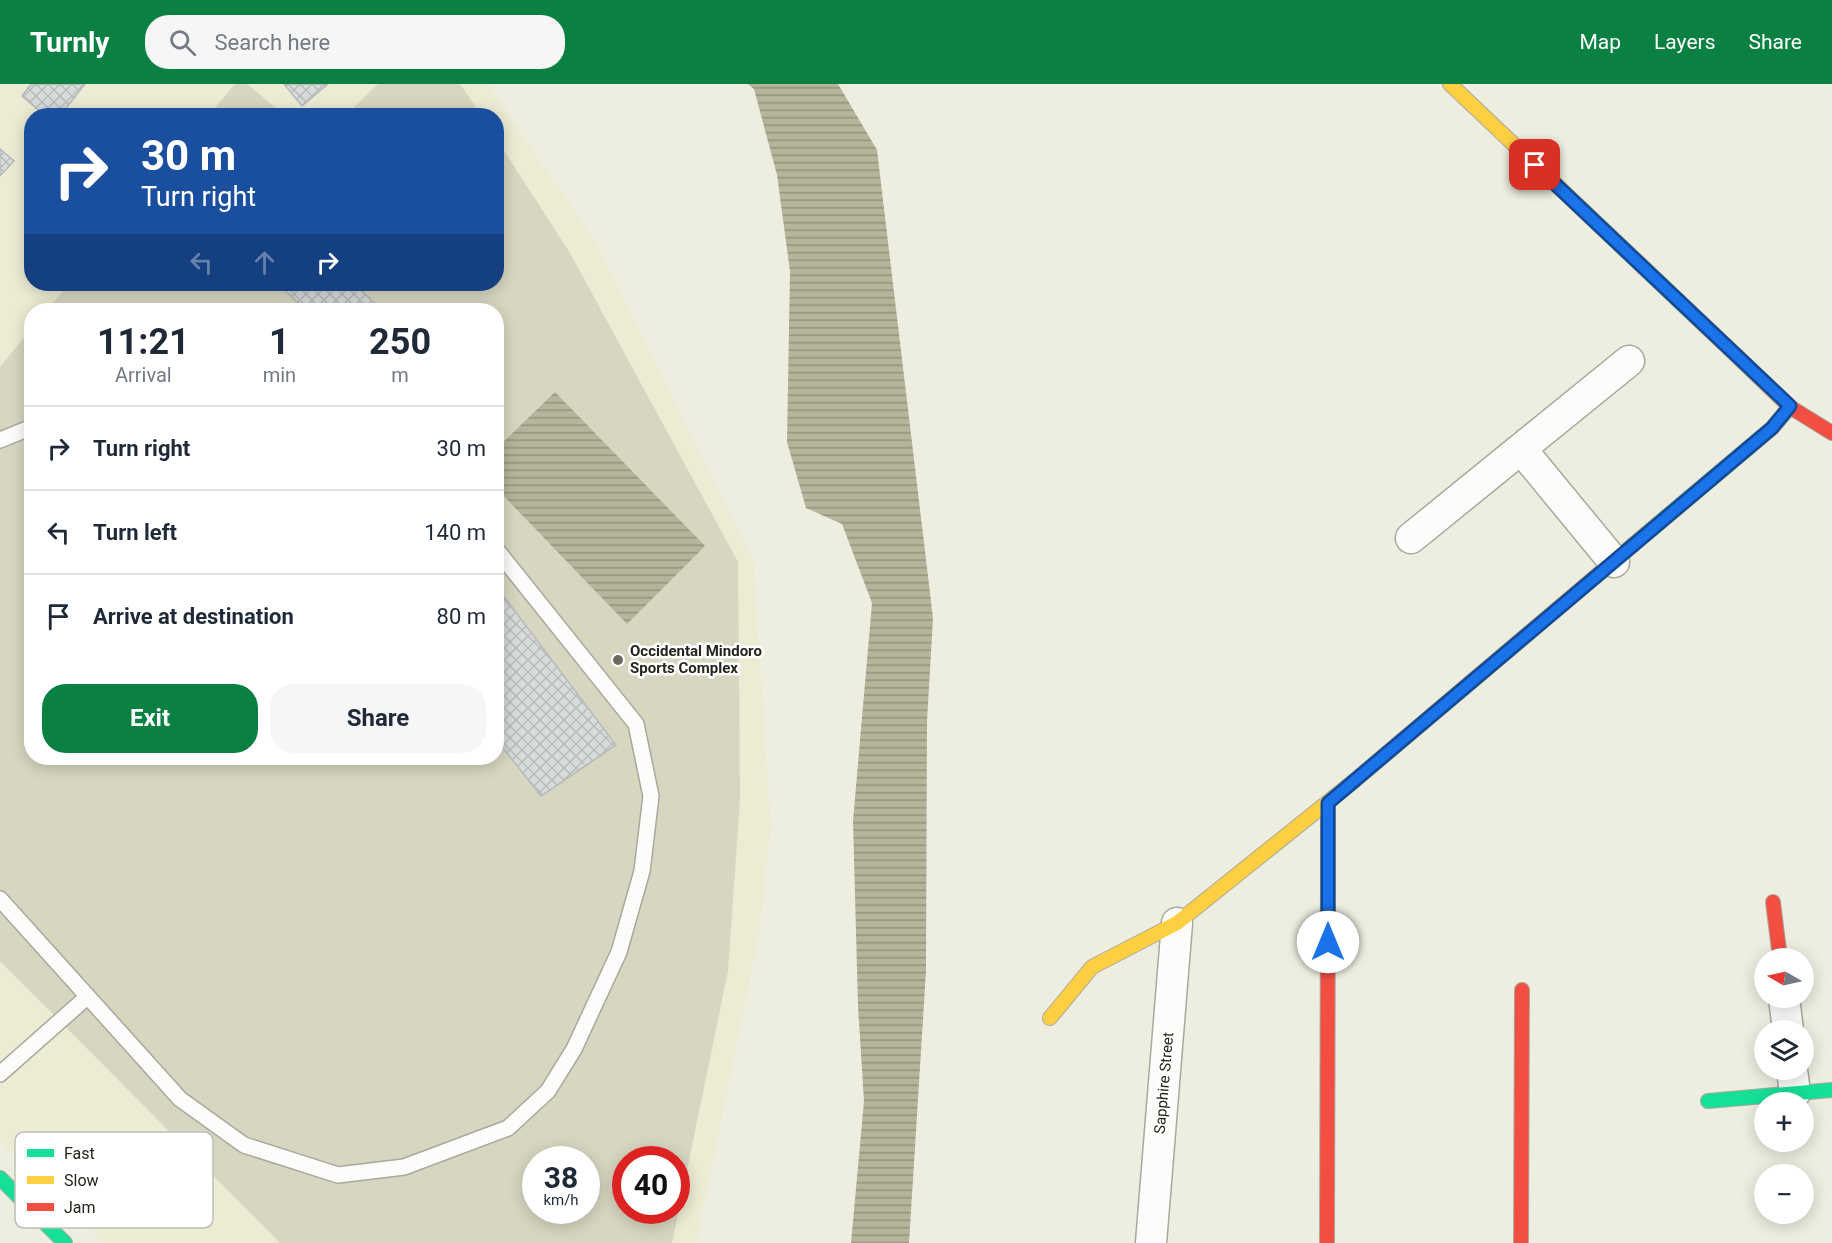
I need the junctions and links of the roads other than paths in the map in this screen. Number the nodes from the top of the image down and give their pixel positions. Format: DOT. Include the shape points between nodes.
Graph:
graph roads {
  1 [pos="1450,84"];
  2 [pos="1629,361"];
  3 [pos="1790,406"];
  4 [pos="24,430"];
  5 [pos="1832,433"];
  6 [pos="0,440"];
  7 [pos="1521,449"];
  8 [pos="1411,538"];
  9 [pos="504,559"];
  10 [pos="1614,562"];
  11 [pos="1328,803"];
  12 [pos="0,899"];
  13 [pos="1773,902"];
  14 [pos="1177,923"];
  15 [pos="1779,948"];
  16 [pos="1522,990"];
  17 [pos="87,997"];
  18 [pos="1050,1018"];
  19 [pos="0,1074"];
  20 [pos="1794,1081"];
  21 [pos="1832,1090"];
  22 [pos="1708,1101"];
  23 [pos="0,1178"];
  24 [pos="15,1193"];
  25 [pos="50,1228"];
  26 [pos="65,1243"];
  27 [pos="1151,1243"];
  28 [pos="1327,1243"];
  29 [pos="1521,1243"];
  1 -- 3 [label="street"];
  2 -- 7 [label="street"];
  3 -- 5 [label="street"];
  3 -- 10 [label="street" via="1772,428"];
  4 -- 6 [label="lane"];
  7 -- 8 [label="street"];
  7 -- 10 [label="street"];
  9 -- 17 [label="lane" via="636,724 651,796 642,871 619,952 574,1049 548,1091 508,1128 404,1167 338,1175 244,1145 180,1099"];
  10 -- 11 [label="street"];
  11 -- 14 [label="street"];
  11 -- 28 [label="street"];
  12 -- 17 [label="lane"];
  13 -- 15 [label="street"];
  14 -- 18 [label="street" via="1092,967"];
  14 -- 27 [label="street, Sapphire Street"];
  16 -- 29 [label="street"];
  17 -- 19 [label="lane"];
  20 -- 21 [label="street"];
  20 -- 22 [label="street"];
  23 -- 24 [label="street"];
  25 -- 26 [label="street"];
}
